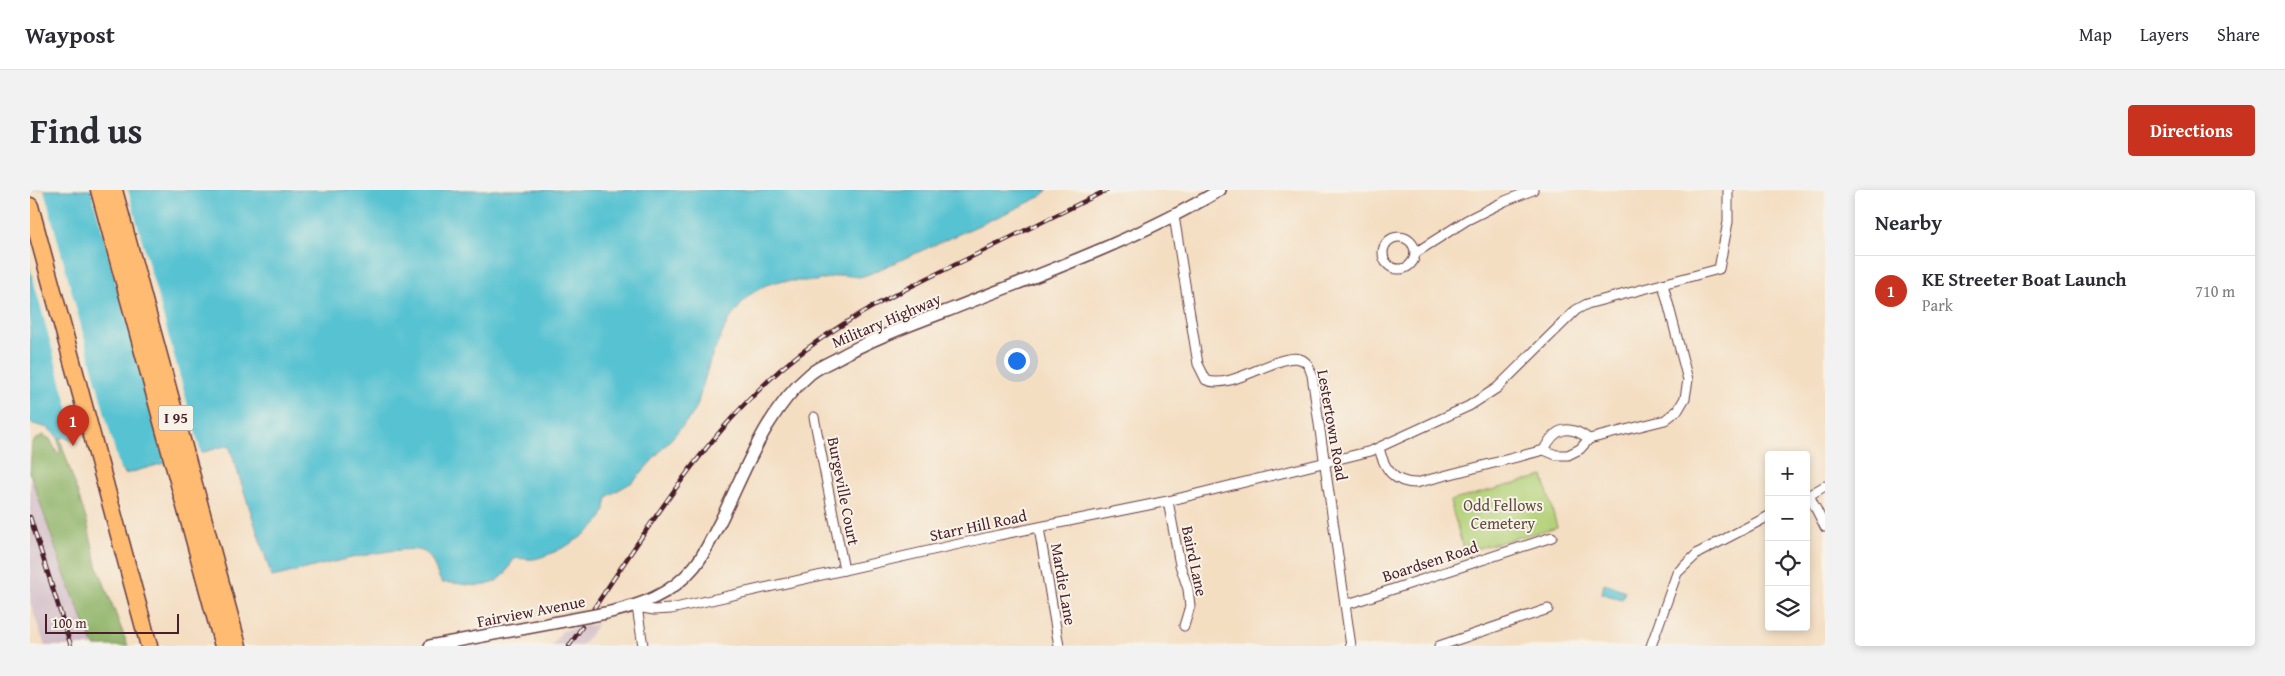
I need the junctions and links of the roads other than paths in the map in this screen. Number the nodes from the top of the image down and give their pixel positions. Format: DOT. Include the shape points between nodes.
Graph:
graph roads {
  1 [pos="99,190"];
  2 [pos="114,190"];
  3 [pos="1220,190"];
  4 [pos="1533,190"];
  5 [pos="1728,190"];
  6 [pos="30,206"];
  7 [pos="1174,216"];
  8 [pos="1415,253"];
  9 [pos="1663,284"];
  10 [pos="814,417"];
  11 [pos="1589,439"];
  12 [pos="1379,448"];
  13 [pos="1544,450"];
  14 [pos="1325,462"];
  15 [pos="1825,486"];
  16 [pos="1810,494"];
  17 [pos="1168,501"];
  18 [pos="1810,501"];
  19 [pos="1765,518"];
  20 [pos="1825,527"];
  21 [pos="1039,528"];
  22 [pos="1552,537"];
  23 [pos="844,570"];
  24 [pos="1345,604"];
  25 [pos="637,607"];
  26 [pos="1548,609"];
  27 [pos="1184,626"];
  28 [pos="149,646"];
  29 [pos="223,646"];
  30 [pos="238,646"];
  31 [pos="430,646"];
  32 [pos="643,646"];
  33 [pos="1059,646"];
  34 [pos="1351,646"];
  35 [pos="1439,646"];
  36 [pos="1651,646"];
  1 -- 29 [label="highway"];
  2 -- 30 [label="highway, I 95"];
  3 -- 7 [label="street, Military Highway"];
  4 -- 8 [label="street" via="1467,220"];
  5 -- 9 [label="street, Starr Hill Road" via="1728,222 1718,269"];
  6 -- 28 [label="highway"];
  7 -- 14 [label="street, Lestertown Road" via="1201,374 1206,380 1222,383 1292,358 1305,362 1312,375"];
  7 -- 25 [label="street, Military Highway" via="1068,263 874,339 812,372 784,401 761,438 695,567 667,590"];
  9 -- 11 [label="street" via="1686,366 1685,398 1678,410 1665,420"];
  9 -- 12 [label="street, Starr Hill Road" via="1586,304 1576,310 1497,388 1469,406"];
  10 -- 23 [label="street, Burgeville Court"];
  11 -- 13 [label="street" via="1568,455"];
  11 -- 13 [label="street" via="1569,429 1556,432"];
  12 -- 13 [label="street" via="1383,465 1406,483"];
  12 -- 14 [label="street, Starr Hill Road"];
  14 -- 17 [label="street, Starr Hill Road"];
  14 -- 24 [label="street, Lestertown Road"];
  15 -- 16 [label="street"];
  17 -- 21 [label="street, Starr Hill Road"];
  17 -- 27 [label="street, Baird Lane" via="1188,589 1190,606"];
  18 -- 20 [label="street"];
  19 -- 36 [label="street" via="1698,553 1677,572"];
  21 -- 23 [label="street, Starr Hill Road"];
  21 -- 33 [label="street, Mardie Lane"];
  22 -- 24 [label="street, Boardsen Road"];
  23 -- 25 [label="street, Starr Hill Road" via="672,609"];
  24 -- 34 [label="street, Lestertown Road"];
  25 -- 31 [label="street, Fairview Avenue, bridge"];
  25 -- 32 [label="street"];
  26 -- 35 [label="street"];
}
